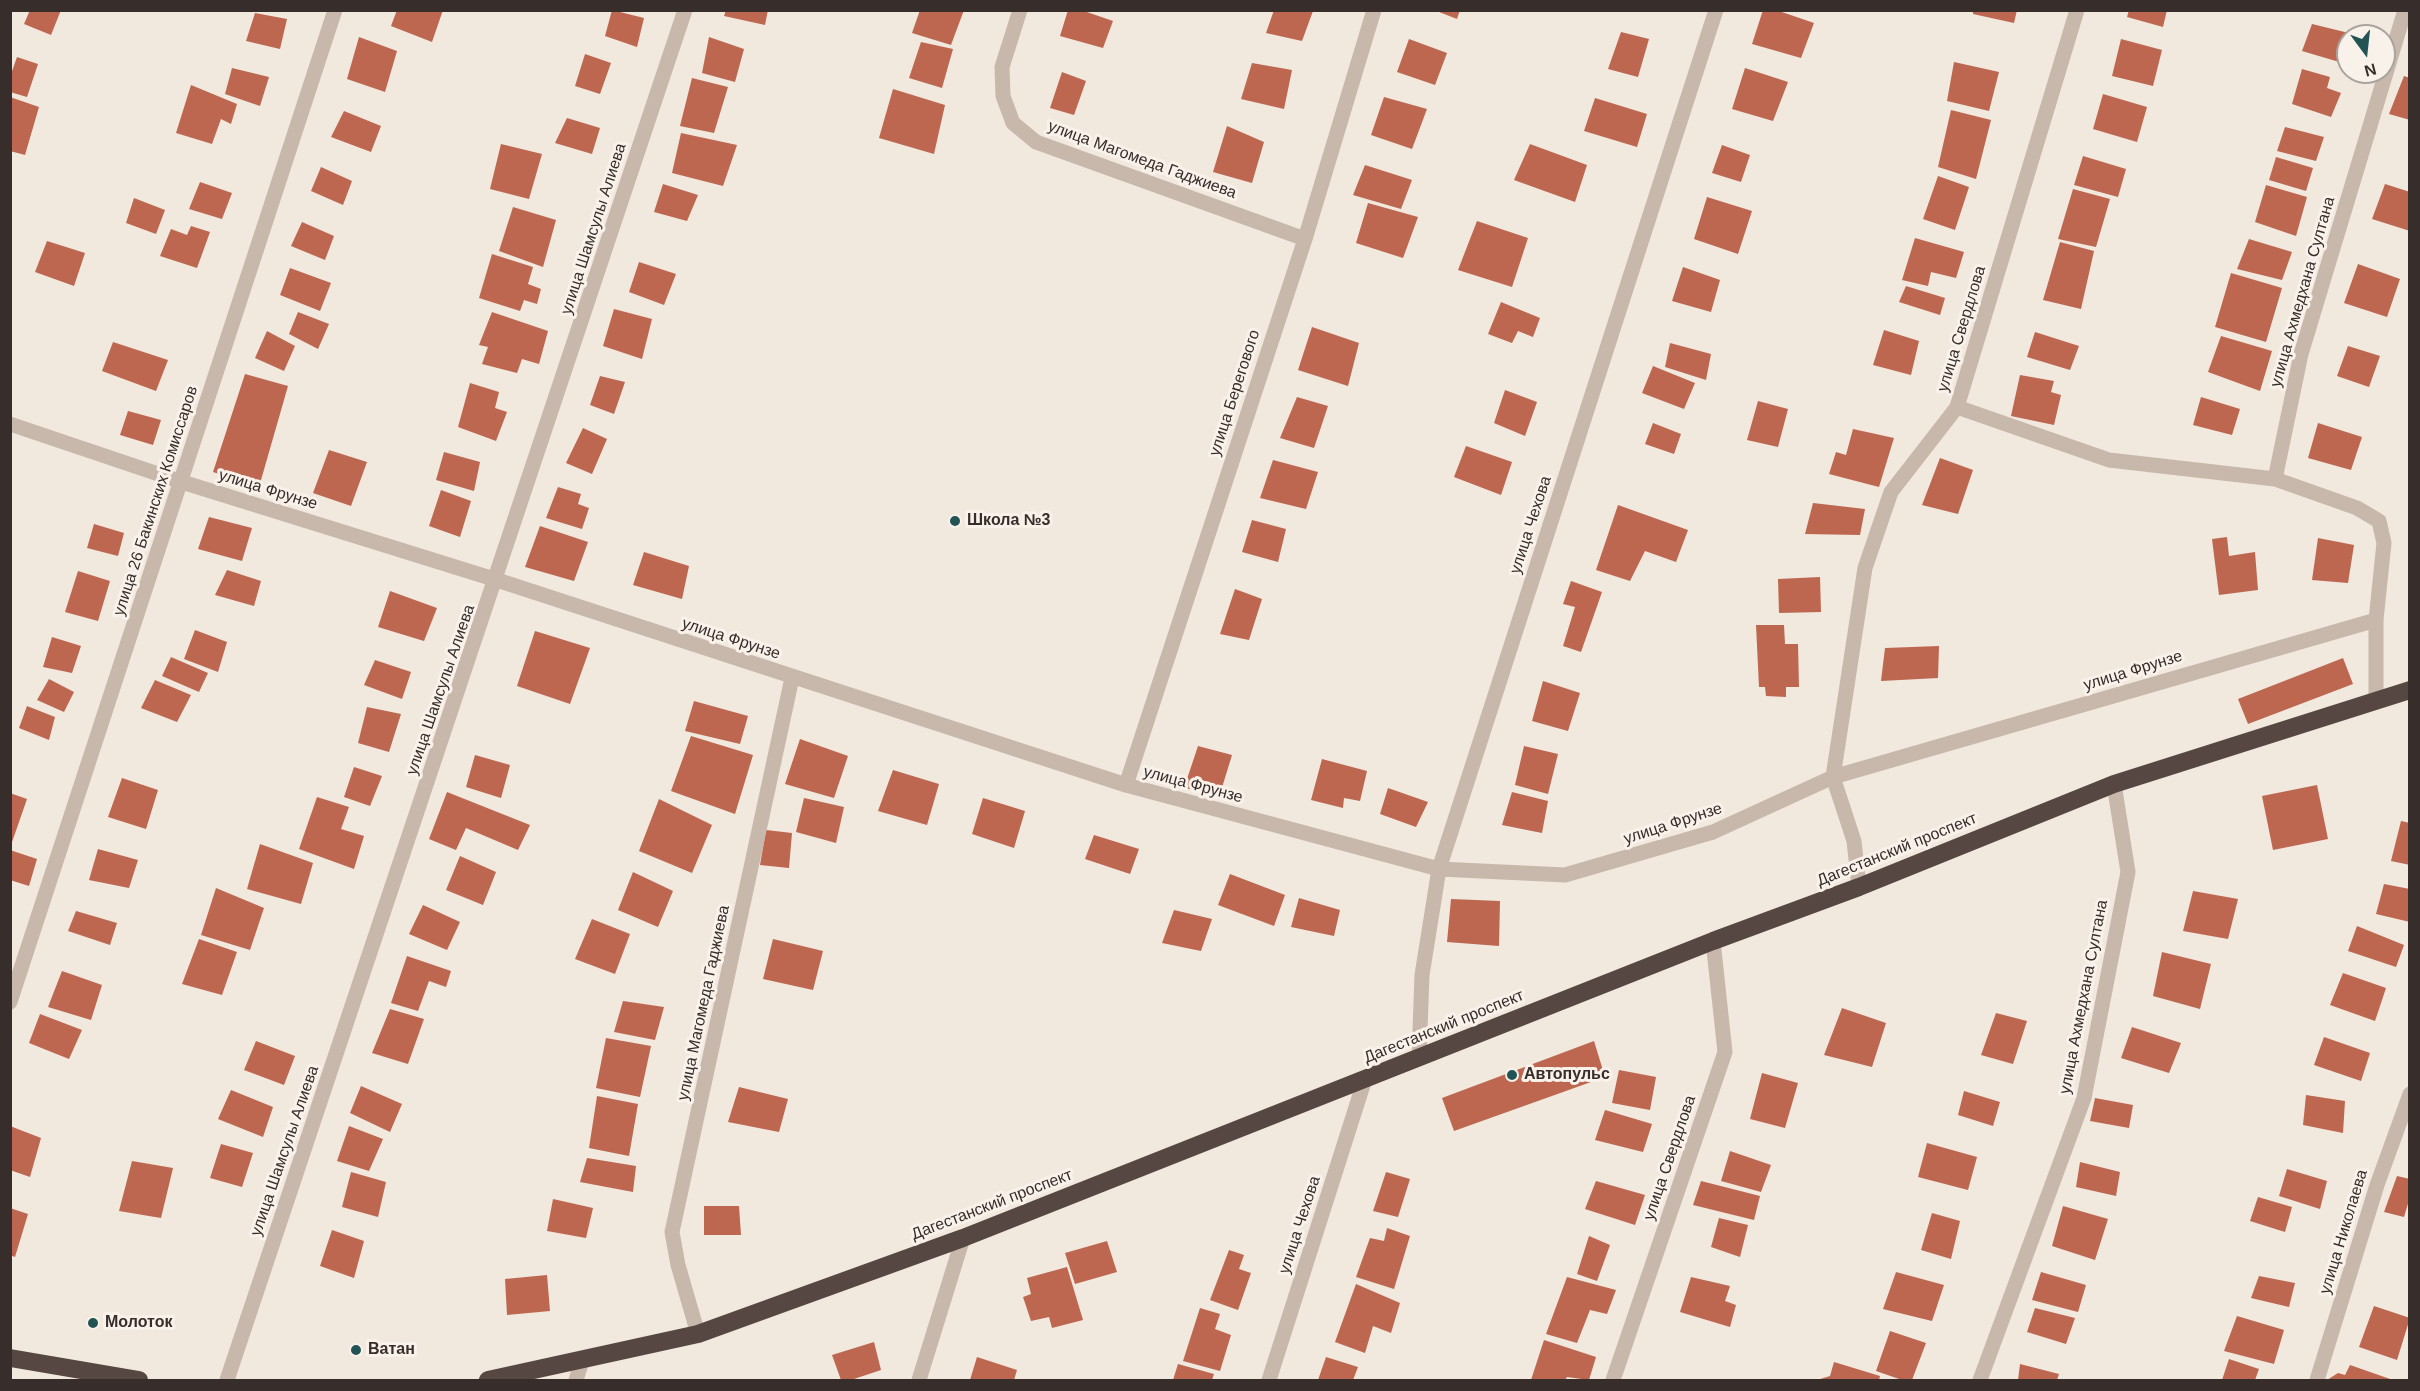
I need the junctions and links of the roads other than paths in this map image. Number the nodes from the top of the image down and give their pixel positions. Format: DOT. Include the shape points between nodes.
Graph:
graph roads {
  1 [pos="335,10"];
  2 [pos="685,10"];
  3 [pos="1020,10"];
  4 [pos="1374,10"];
  5 [pos="1716,10"];
  6 [pos="2077,10"];
  7 [pos="2404,10"];
  8 [pos="1305,239"];
  9 [pos="1957,407"];
  10 [pos="10,424"];
  11 [pos="2275,479"];
  12 [pos="182,482"];
  13 [pos="497,580"];
  14 [pos="2376,620"];
  15 [pos="792,678"];
  16 [pos="2409,690"];
  17 [pos="2376,699"];
  18 [pos="1833,777"];
  19 [pos="2114,784"];
  20 [pos="1126,785"];
  21 [pos="1439,869"];
  22 [pos="1859,887"];
  23 [pos="1713,941"];
  24 [pos="10,1002"];
  25 [pos="1419,1058"];
  26 [pos="1365,1080"];
  27 [pos="2409,1094"];
  28 [pos="963,1238"];
  29 [pos="698,1334"];
  30 [pos="10,1358"];
  31 [pos="582,1361"];
  32 [pos="139,1380"];
  33 [pos="227,1380"];
  34 [pos="488,1380"];
  35 [pos="576,1380"];
  36 [pos="920,1380"];
  37 [pos="1269,1380"];
  38 [pos="1613,1380"];
  39 [pos="1980,1380"];
  40 [pos="2317,1380"];
  1 -- 12 [label="street, улица 26 Бакинских Комиссаров"];
  2 -- 13 [label="street, улица Шамсулы Алиева"];
  3 -- 8 [label="street, улица Магомеда Гаджиева" via="1002,67 1003,96 1013,123 1036,142"];
  4 -- 8 [label="street, улица Берегового"];
  5 -- 21 [label="street, улица Чехова"];
  6 -- 9 [label="street, улица Свердлова"];
  7 -- 11 [label="street, улица Ахмедхана Султана" via="2301,354"];
  8 -- 20 [label="street, улица Берегового"];
  9 -- 11 [label="street" via="2109,460"];
  9 -- 18 [label="street, улица Свердлова" via="1891,492 1865,568"];
  10 -- 12 [label="street, улица Фрунзе"];
  11 -- 14 [label="street" via="2357,508 2379,521 2384,543"];
  12 -- 13 [label="street, улица Фрунзе"];
  12 -- 24 [label="street, улица 26 Бакинских Комиссаров"];
  13 -- 15 [label="street, улица Фрунзе"];
  13 -- 33 [label="street, улица Шамсулы Алиева"];
  14 -- 17 [label="street"];
  14 -- 18 [label="street, улица Фрунзе"];
  15 -- 20 [label="street, улица Фрунзе"];
  15 -- 29 [label="street, улица Магомеда Гаджиева" via="672,1232"];
  16 -- 17 [label="highway, Дагестанский проспект"];
  17 -- 19 [label="highway, Дагестанский проспект"];
  18 -- 21 [label="street, улица Фрунзе" via="1713,832 1565,875"];
  18 -- 22 [label="street, улица Свердлова" via="1854,841"];
  19 -- 22 [label="highway, Дагестанский проспект"];
  19 -- 39 [label="street, улица Ахмедхана Султана" via="2128,872 2084,1098"];
  20 -- 21 [label="street, улица Фрунзе"];
  21 -- 25 [label="street, улица Чехова" via="1422,975"];
  22 -- 23 [label="highway, Дагестанский проспект"];
  23 -- 25 [label="highway, Дагестанский проспект"];
  23 -- 38 [label="street, улица Свердлова" via="1725,1052"];
  25 -- 26 [label="highway, Дагестанский проспект"];
  26 -- 28 [label="highway, Дагестанский проспект"];
  26 -- 37 [label="street, улица Чехова"];
  27 -- 40 [label="street, улица Николаева"];
  28 -- 29 [label="highway, Дагестанский проспект"];
  28 -- 36 [label="street"];
  29 -- 31 [label="highway, Дагестанский проспект"];
  30 -- 32 [label="highway"];
  31 -- 34 [label="highway, Дагестанский проспект"];
  31 -- 35 [label="street"];
}
